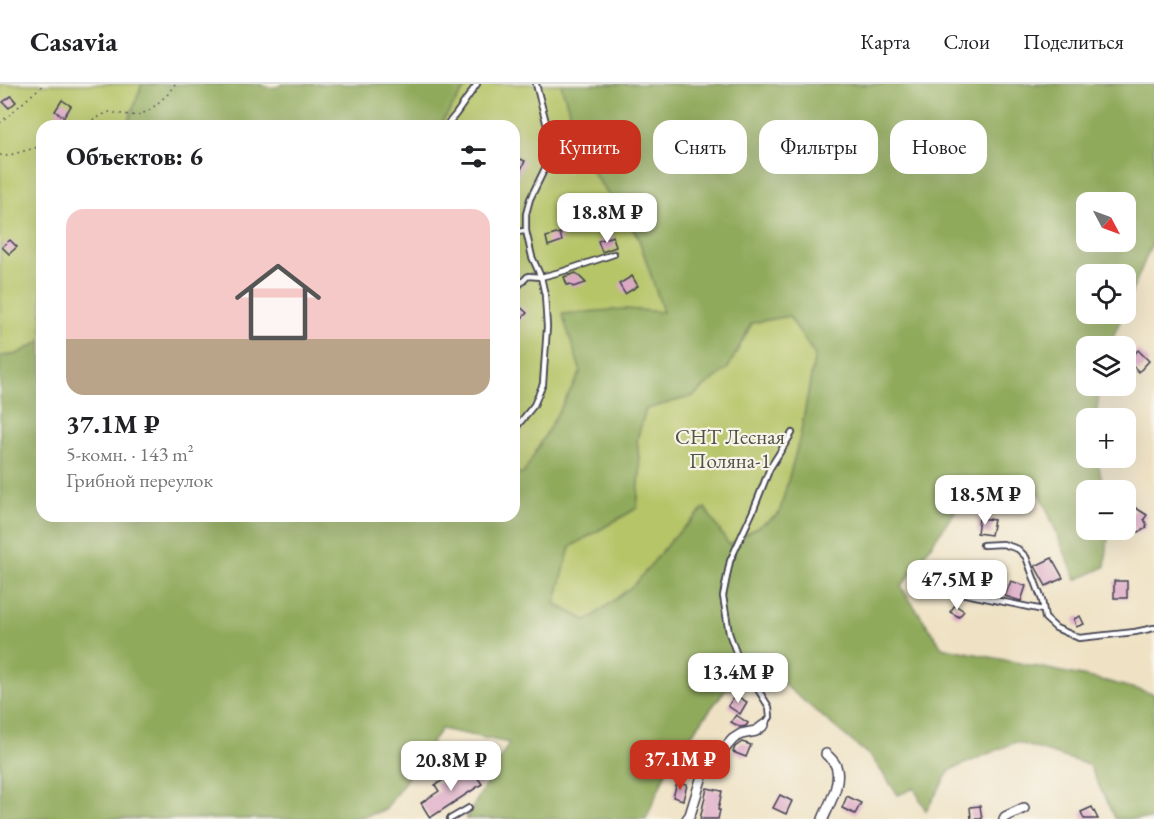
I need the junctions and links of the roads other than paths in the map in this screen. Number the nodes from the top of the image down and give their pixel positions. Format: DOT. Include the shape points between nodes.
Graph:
graph roads {
  1 [pos="477,84"];
  2 [pos="536,84"];
  3 [pos="451,120"];
  4 [pos="526,231"];
  5 [pos="520,232"];
  6 [pos="614,254"];
  7 [pos="541,277"];
  8 [pos="520,284"];
  9 [pos="520,422"];
  10 [pos="792,433"];
  11 [pos="983,545"];
  12 [pos="957,591"];
  13 [pos="1043,610"];
  14 [pos="1154,628"];
  15 [pos="764,725"];
  16 [pos="826,754"];
  17 [pos="469,808"];
  18 [pos="1024,808"];
  19 [pos="450,819"];
  20 [pos="687,819"];
  21 [pos="823,819"];
  22 [pos="1004,819"];
  1 -- 3 [label="lane"];
  2 -- 4 [label="lane" via="552,144 550,158 530,199"];
  4 -- 5 [label="lane"];
  4 -- 7 [label="lane"];
  6 -- 7 [label="lane"];
  7 -- 8 [label="lane" via="528,276"];
  7 -- 9 [label="lane" via="547,327 543,384 534,405"];
  10 -- 15 [label="lane" via="770,468 730,561 723,597 738,658 769,707 770,717"];
  11 -- 13 [label="lane" via="1003,544 1018,549 1026,557"];
  12 -- 13 [label="lane"];
  13 -- 14 [label="lane" via="1045,618 1056,628 1079,638"];
  15 -- 20 [label="street" via="734,738 720,754 702,776"];
  16 -- 21 [label="street" via="837,773"];
  17 -- 19 [label="lane"];
  18 -- 22 [label="street"];
}
